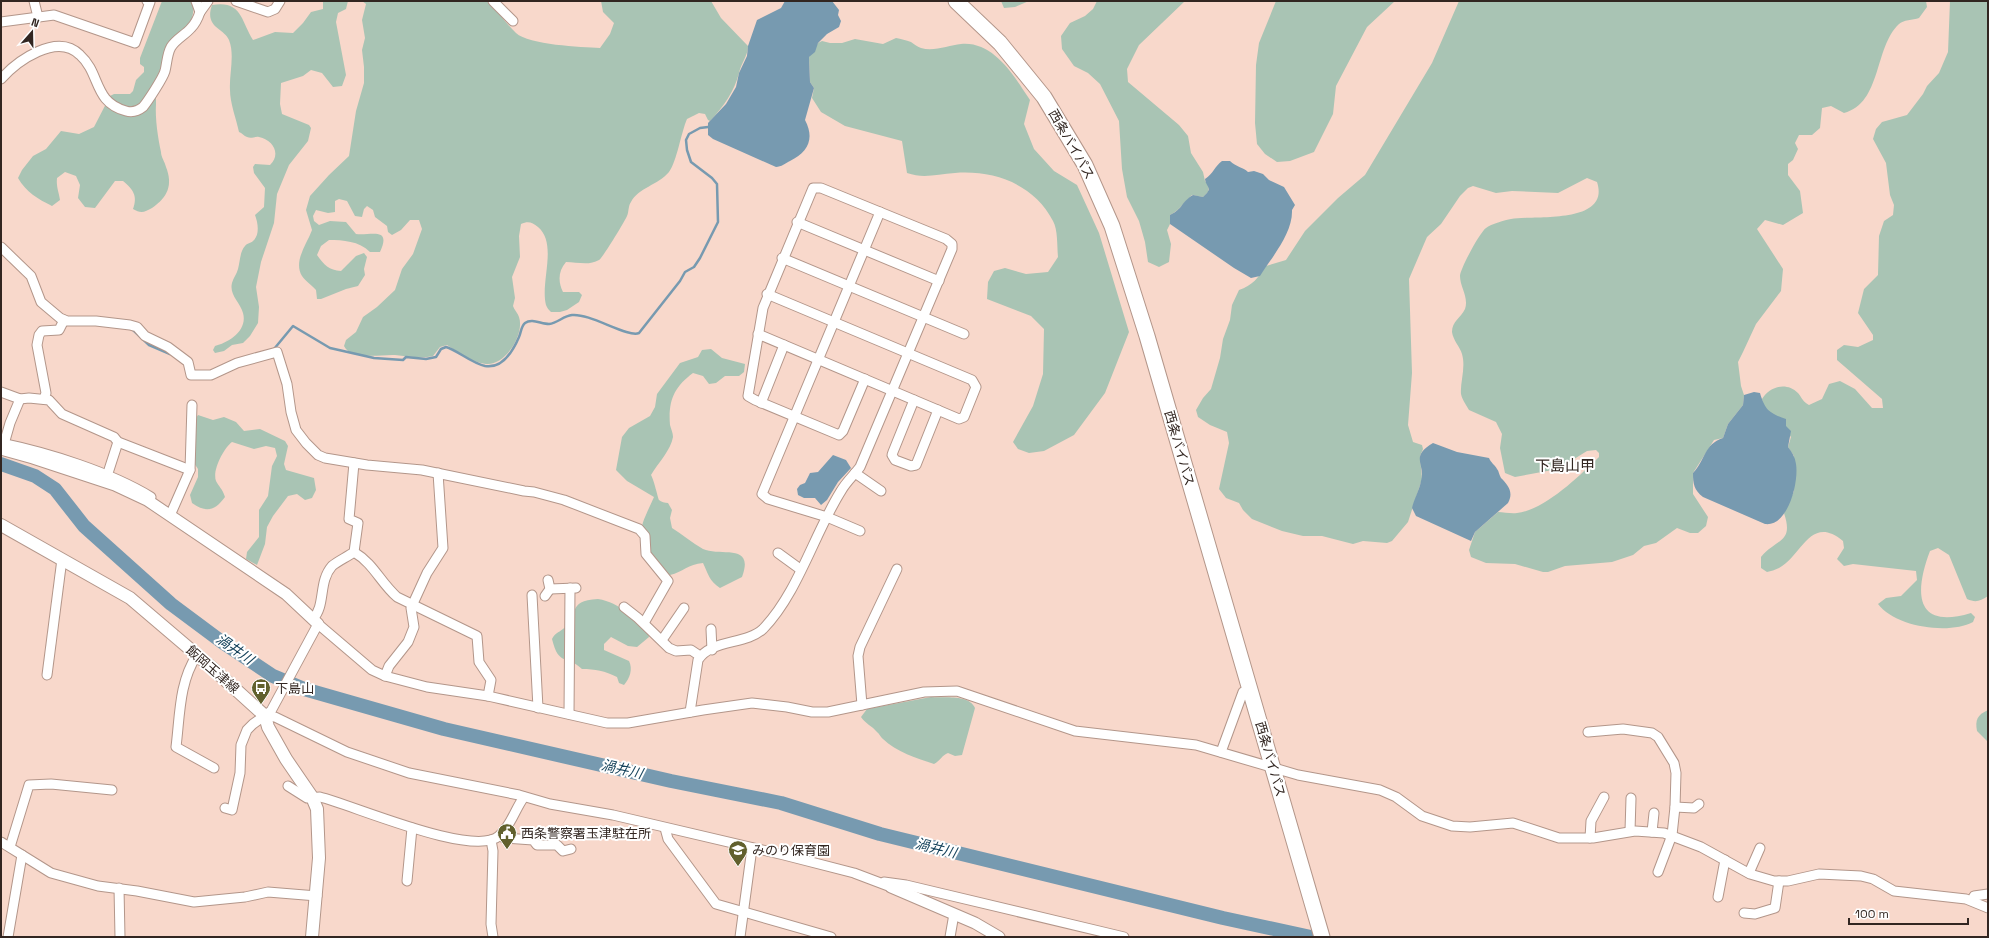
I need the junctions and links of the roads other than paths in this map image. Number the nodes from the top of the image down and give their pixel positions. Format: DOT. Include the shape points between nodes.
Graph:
graph roads {
  1 [pos="34,1"];
  2 [pos="147,1"];
  3 [pos="196,1"];
  4 [pos="208,1"];
  5 [pos="236,1"];
  6 [pos="280,1"];
  7 [pos="494,1"];
  8 [pos="956,1"];
  9 [pos="200,12"];
  10 [pos="38,17"];
  11 [pos="513,21"];
  12 [pos="1,22"];
  13 [pos="1,79"];
  14 [pos="880,212"];
  15 [pos="797,222"];
  16 [pos="1,247"];
  17 [pos="864,250"];
  18 [pos="782,258"];
  19 [pos="939,281"];
  20 [pos="849,286"];
  21 [pos="767,294"];
  22 [pos="923,318"];
  23 [pos="64,320"];
  24 [pos="834,322"];
  25 [pos="758,334"];
  26 [pos="964,334"];
  27 [pos="784,345"];
  28 [pos="908,353"];
  29 [pos="818,359"];
  30 [pos="865,379"];
  31 [pos="892,391"];
  32 [pos="1,392"];
  33 [pos="20,399"];
  34 [pos="44,399"];
  35 [pos="914,400"];
  36 [pos="761,403"];
  37 [pos="192,405"];
  38 [pos="938,410"];
  39 [pos="794,417"];
  40 [pos="118,442"];
  41 [pos="2,446"];
  42 [pos="354,463"];
  43 [pos="190,470"];
  44 [pos="438,473"];
  45 [pos="855,473"];
  46 [pos="107,476"];
  47 [pos="881,491"];
  48 [pos="172,512"];
  49 [pos="827,517"];
  50 [pos="1,525"];
  51 [pos="185,525"];
  52 [pos="860,531"];
  53 [pos="354,552"];
  54 [pos="778,553"];
  55 [pos="62,558"];
  56 [pos="800,569"];
  57 [pos="896,569"];
  58 [pos="548,588"];
  59 [pos="532,596"];
  60 [pos="413,606"];
  61 [pos="624,607"];
  62 [pos="684,608"];
  63 [pos="316,622"];
  64 [pos="644,623"];
  65 [pos="711,629"];
  66 [pos="662,640"];
  67 [pos="712,650"];
  68 [pos="197,655"];
  69 [pos="700,656"];
  70 [pos="47,675"];
  71 [pos="385,676"];
  72 [pos="1251,689"];
  73 [pos="488,696"];
  74 [pos="862,705"];
  75 [pos="538,708"];
  76 [pos="690,712"];
  77 [pos="268,713"];
  78 [pos="569,714"];
  79 [pos="1588,732"];
  80 [pos="1221,752"];
  81 [pos="214,768"];
  82 [pos="1274,768"];
  83 [pos="288,786"];
  84 [pos="112,790"];
  85 [pos="312,797"];
  86 [pos="524,797"];
  87 [pos="1604,797"];
  88 [pos="1631,798"];
  89 [pos="1699,804"];
  90 [pos="1675,807"];
  91 [pos="225,808"];
  92 [pos="1654,813"];
  93 [pos="412,828"];
  94 [pos="665,828"];
  95 [pos="1630,831"];
  96 [pos="1652,832"];
  97 [pos="500,835"];
  98 [pos="1672,835"];
  99 [pos="1590,838"];
  100 [pos="491,840"];
  101 [pos="1,842"];
  102 [pos="10,847"];
  103 [pos="752,848"];
  104 [pos="1760,848"];
  105 [pos="571,849"];
  106 [pos="22,855"];
  107 [pos="1725,860"];
  108 [pos="1658,872"];
  109 [pos="1749,873"];
  110 [pos="873,880"];
  111 [pos="407,881"];
  112 [pos="1779,881"];
  113 [pos="891,887"];
  114 [pos="119,888"];
  115 [pos="1988,894"];
  116 [pos="317,896"];
  117 [pos="1718,897"];
  118 [pos="1972,900"];
  119 [pos="1988,908"];
  120 [pos="743,912"];
  121 [pos="1744,913"];
  122 [pos="954,914"];
  123 [pos="8,937"];
  124 [pos="120,937"];
  125 [pos="312,937"];
  126 [pos="493,937"];
  127 [pos="740,937"];
  128 [pos="831,937"];
  129 [pos="950,937"];
  130 [pos="999,937"];
  131 [pos="1124,937"];
  132 [pos="1322,937"];
  1 -- 10 [label="street"];
  2 -- 10 [label="street" via="150,2 135,43 54,15"];
  3 -- 9 [label="street"];
  4 -- 9 [label="street"];
  5 -- 6 [label="street" via="268,12 275,9"];
  7 -- 11 [label="street"];
  8 -- 72 [label="highway, 西条バイパス" via="1000,43 1044,97 1086,165 1101,198 1126,266"];
  9 -- 13 [label="street" via="193,27 171,47 163,76 147,102 137,111 124,111 106,102 85,60 78,52 69,48 35,52"];
  10 -- 12 [label="street"];
  14 -- 15 [label="street" via="816,187 810,191"];
  14 -- 17 [label="street"];
  14 -- 19 [label="street" via="946,239 952,244"];
  15 -- 17 [label="street"];
  15 -- 18 [label="street"];
  16 -- 23 [label="street" via="31,276 41,302"];
  17 -- 19 [label="street"];
  17 -- 20 [label="street"];
  18 -- 20 [label="street"];
  18 -- 21 [label="street"];
  19 -- 22 [label="street"];
  20 -- 22 [label="street"];
  20 -- 24 [label="street"];
  21 -- 24 [label="street"];
  21 -- 25 [label="street"];
  22 -- 26 [label="street"];
  22 -- 28 [label="street"];
  23 -- 34 [label="street" via="59,330 42,330 37,340 46,392"];
  23 -- 42 [label="street" via="96,321 137,327 145,336 172,349 188,362 191,375 212,374 237,363 277,352 287,384 293,422 300,436 318,455"];
  24 -- 28 [label="street"];
  24 -- 29 [label="street"];
  25 -- 27 [label="street"];
  25 -- 36 [label="street" via="747,392 751,398"];
  27 -- 29 [label="street"];
  27 -- 36 [label="street"];
  28 -- 31 [label="street"];
  28 -- 38 [label="street" via="976,384 962,419"];
  29 -- 30 [label="street"];
  29 -- 39 [label="street"];
  30 -- 31 [label="street"];
  30 -- 39 [label="street" via="841,434"];
  31 -- 35 [label="street"];
  31 -- 45 [label="street" via="860,467"];
  32 -- 33 [label="street"];
  33 -- 34 [label="street"];
  33 -- 41 [label="street"];
  34 -- 40 [label="street" via="55,405 62,414 114,437"];
  35 -- 38 [label="street"];
  35 -- 38 [label="street" via="892,455 895,460 911,466 916,465"];
  36 -- 39 [label="street"];
  37 -- 43 [label="street"];
  39 -- 49 [label="street" via="762,494 768,499"];
  40 -- 43 [label="street"];
  40 -- 46 [label="street"];
  41 -- 46 [label="street" via="38,452"];
  41 -- 51 [label="street" via="115,485 147,500"];
  42 -- 44 [label="street"];
  42 -- 53 [label="street" via="349,520 358,524"];
  43 -- 48 [label="street"];
  44 -- 60 [label="street" via="443,548 427,573"];
  44 -- 64 [label="street" via="538,492 639,529 646,536 646,554 668,581"];
  45 -- 47 [label="street"];
  45 -- 49 [label="street" via="841,490"];
  46 -- 48 [label="street" via="140,490"];
  48 -- 51 [label="street"];
  49 -- 52 [label="street"];
  49 -- 56 [label="street"];
  50 -- 55 [label="main road, 飯岡玉津線"];
  51 -- 63 [label="street" via="286,594"];
  53 -- 60 [label="street" via="366,559 387,589"];
  53 -- 63 [label="street" via="333,565 323,581"];
  54 -- 56 [label="street"];
  55 -- 68 [label="main road, 飯岡玉津線" via="130,598"];
  55 -- 70 [label="street"];
  56 -- 67 [label="street" via="782,604 763,629"];
  57 -- 74 [label="street" via="860,647 858,656"];
  58 -- 78 [label="street" via="573,588"];
  59 -- 75 [label="street"];
  60 -- 71 [label="street" via="411,612 414,627 408,642 389,666"];
  60 -- 73 [label="street" via="476,636 479,662 491,680"];
  61 -- 64 [label="street"];
  62 -- 66 [label="street"];
  63 -- 71 [label="street" via="372,670"];
  63 -- 77 [label="street" via="298,661"];
  64 -- 66 [label="street"];
  65 -- 67 [label="street"];
  66 -- 69 [label="street" via="676,651 691,650"];
  67 -- 69 [label="street"];
  68 -- 77 [label="main road, 飯岡玉津線"];
  68 -- 81 [label="street" via="191,664 183,690 176,747"];
  69 -- 76 [label="street"];
  71 -- 73 [label="street" via="427,687"];
  72 -- 80 [label="street" via="1243,692"];
  72 -- 82 [label="highway, 西条バイパス"];
  73 -- 75 [label="street"];
  74 -- 76 [label="street" via="819,712 752,703"];
  74 -- 80 [label="street" via="924,692 957,691 1075,731 1190,744"];
  75 -- 78 [label="street"];
  76 -- 78 [label="street" via="618,724"];
  77 -- 85 [label="main road, 飯岡玉津線" via="268,727"];
  77 -- 86 [label="street" via="364,758 409,773"];
  77 -- 91 [label="street" via="247,730 241,746 240,773 232,810"];
  79 -- 90 [label="street" via="1623,729 1655,735 1674,763"];
  80 -- 82 [label="street"];
  82 -- 99 [label="street" via="1325,781 1380,790 1396,797 1422,816 1448,825 1470,827 1513,823 1559,838"];
  82 -- 132 [label="highway, 西条バイパス"];
  83 -- 85 [label="street" via="307,798"];
  84 -- 102 [label="street" via="51,784 29,786"];
  85 -- 93 [label="street" via="324,798"];
  85 -- 116 [label="main road, 飯岡玉津線" via="318,818"];
  86 -- 94 [label="street"];
  86 -- 97 [label="street"];
  87 -- 99 [label="street" via="1591,821"];
  88 -- 95 [label="street"];
  89 -- 90 [label="street" via="1694,808"];
  90 -- 98 [label="street"];
  92 -- 96 [label="street"];
  93 -- 100 [label="street" via="442,836 482,842"];
  93 -- 111 [label="street"];
  94 -- 103 [label="street"];
  94 -- 120 [label="street" via="668,839 716,904"];
  95 -- 96 [label="street"];
  95 -- 99 [label="street"];
  96 -- 98 [label="street"];
  97 -- 100 [label="street"];
  97 -- 105 [label="street" via="504,838 533,840 537,845 557,845 563,851"];
  98 -- 107 [label="street"];
  98 -- 108 [label="street"];
  100 -- 126 [label="street"];
  101 -- 102 [label="street"];
  102 -- 106 [label="street"];
  103 -- 110 [label="street"];
  103 -- 120 [label="street"];
  104 -- 109 [label="street"];
  106 -- 114 [label="street" via="51,872 98,886"];
  106 -- 123 [label="street"];
  107 -- 109 [label="street"];
  107 -- 117 [label="street"];
  109 -- 112 [label="street"];
  110 -- 113 [label="street"];
  110 -- 131 [label="street" via="906,885"];
  112 -- 118 [label="street" via="1819,874 1861,876 1894,891"];
  112 -- 121 [label="street" via="1775,908 1754,914"];
  113 -- 122 [label="street"];
  114 -- 116 [label="street" via="194,902 268,892"];
  114 -- 124 [label="street"];
  115 -- 118 [label="street" via="1974,896"];
  116 -- 125 [label="main road, 飯岡玉津線"];
  118 -- 119 [label="street"];
  120 -- 127 [label="street"];
  120 -- 128 [label="street"];
  122 -- 129 [label="street"];
  122 -- 130 [label="street"];
}
